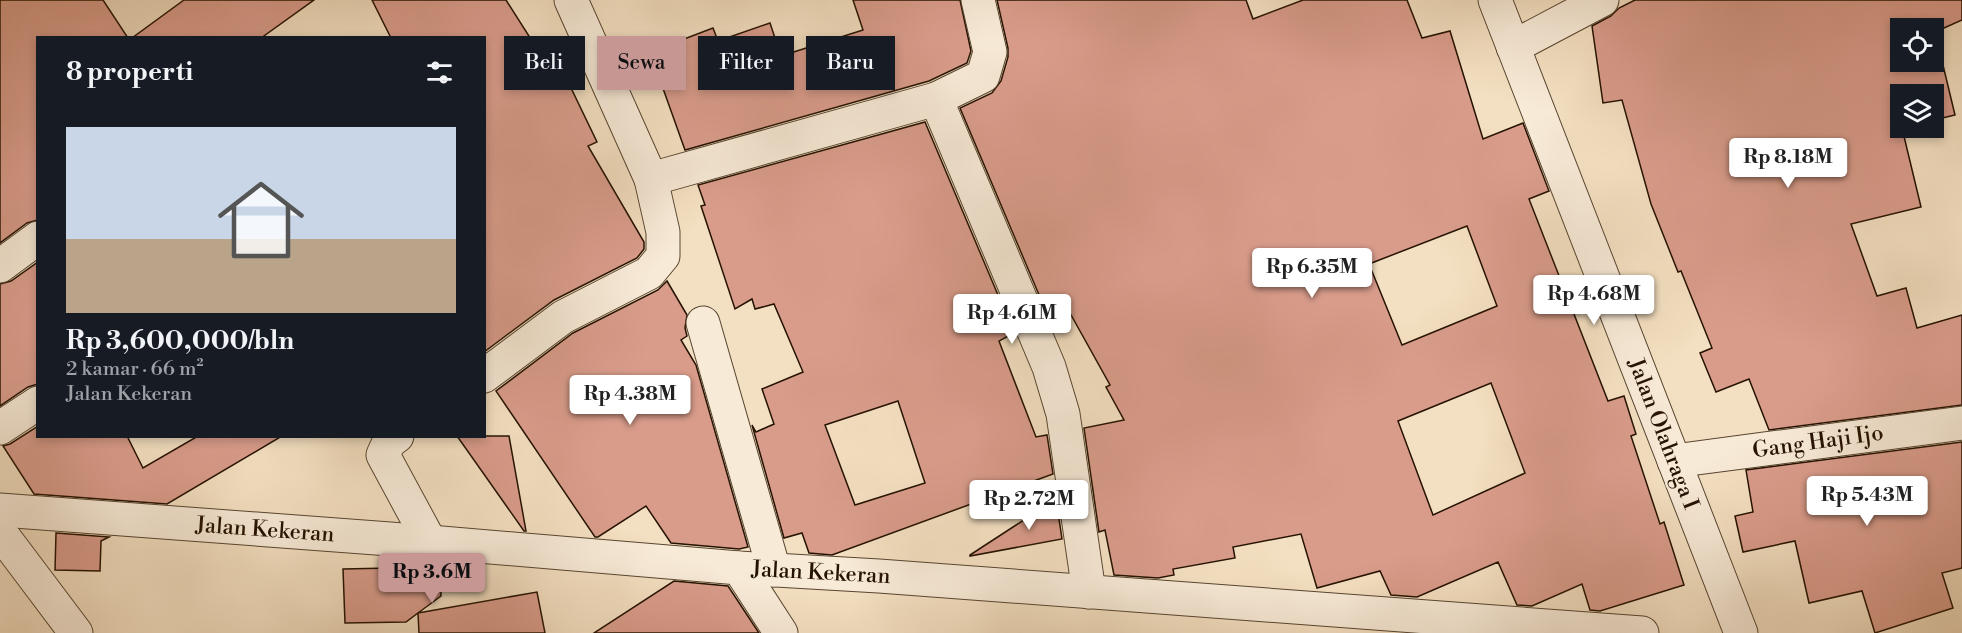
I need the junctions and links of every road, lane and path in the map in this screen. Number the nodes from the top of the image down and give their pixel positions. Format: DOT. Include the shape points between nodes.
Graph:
graph roads {
  1 [pos="571,0"];
  2 [pos="978,0"];
  3 [pos="1495,0"];
  4 [pos="1602,0"];
  5 [pos="1513,47"];
  6 [pos="936,99"];
  7 [pos="651,179"];
  8 [pos="36,239"];
  9 [pos="0,266"];
  10 [pos="703,323"];
  11 [pos="486,375"];
  12 [pos="36,404"];
  13 [pos="1962,423"];
  14 [pos="0,428"];
  15 [pos="394,438"];
  16 [pos="1674,461"];
  17 [pos="0,510"];
  18 [pos="0,532"];
  19 [pos="430,542"];
  20 [pos="739,568"];
  21 [pos="774,570"];
  22 [pos="1089,592"];
  23 [pos="76,633"];
  24 [pos="781,633"];
  25 [pos="1642,633"];
  26 [pos="1741,633"];
  1 -- 7 [label="street"];
  2 -- 6 [label="street" via="990,52 983,76"];
  3 -- 5 [label="street, Jalan Olahraga I"];
  4 -- 5 [label="street"];
  5 -- 16 [label="street, Jalan Olahraga I"];
  6 -- 7 [label="street"];
  6 -- 22 [label="street" via="1049,368 1063,414"];
  7 -- 11 [label="street" via="663,232 663,256 649,273 563,317"];
  8 -- 9 [label="street"];
  10 -- 21 [label="street"];
  12 -- 14 [label="street"];
  13 -- 16 [label="street, Gang Haji Ijo"];
  15 -- 19 [label="street" via="383,454"];
  16 -- 26 [label="street, Jalan Olahraga I"];
  17 -- 19 [label="street, Jalan Kekeran"];
  18 -- 23 [label="street"];
  19 -- 20 [label="street, Jalan Kekeran"];
  20 -- 21 [label="street, Jalan Kekeran"];
  20 -- 24 [label="street"];
  21 -- 22 [label="street, Jalan Kekeran"];
  22 -- 25 [label="street, Jalan Kekeran"];
}
